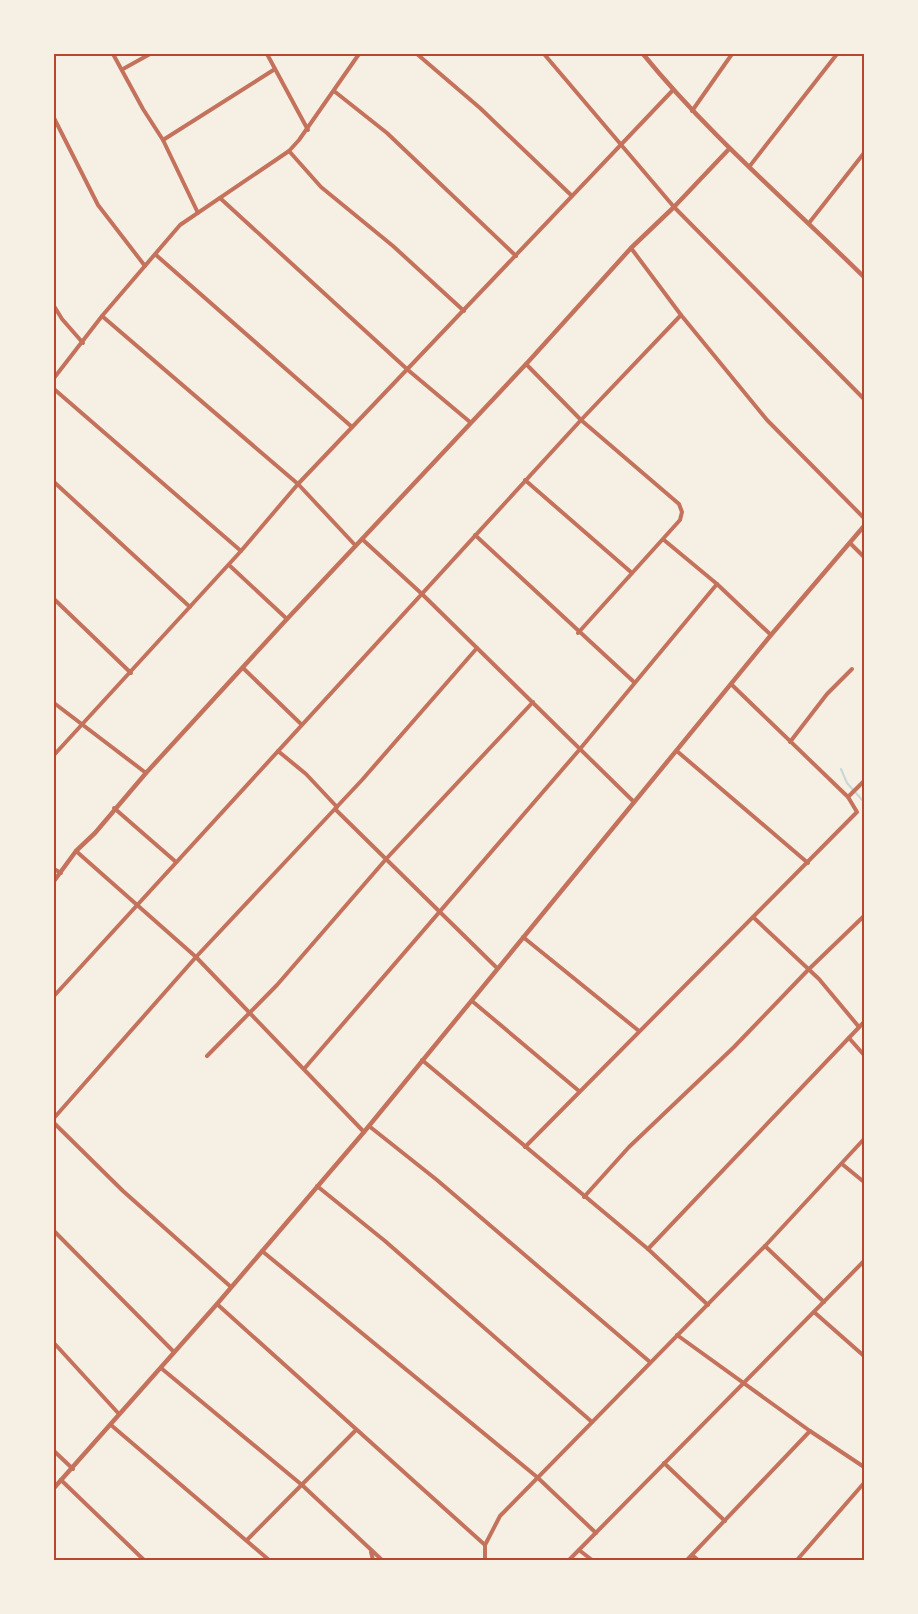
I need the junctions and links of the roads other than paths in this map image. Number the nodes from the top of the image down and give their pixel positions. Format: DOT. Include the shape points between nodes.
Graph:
graph roads {
  1 [pos="113,54"];
  2 [pos="150,54"];
  3 [pos="267,54"];
  4 [pos="358,54"];
  5 [pos="418,54"];
  6 [pos="544,54"];
  7 [pos="643,54"];
  8 [pos="732,54"];
  9 [pos="837,54"];
  10 [pos="123,69"];
  11 [pos="275,69"];
  12 [pos="334,90"];
  13 [pos="673,90"];
  14 [pos="692,111"];
  15 [pos="54,118"];
  16 [pos="308,130"];
  17 [pos="163,140"];
  18 [pos="621,145"];
  19 [pos="729,149"];
  20 [pos="289,151"];
  21 [pos="864,153"];
  22 [pos="749,167"];
  23 [pos="572,195"];
  24 [pos="220,198"];
  25 [pos="674,207"];
  26 [pos="198,213"];
  27 [pos="809,223"];
  28 [pos="631,248"];
  29 [pos="156,255"];
  30 [pos="516,256"];
  31 [pos="145,266"];
  32 [pos="864,276"];
  33 [pos="54,306"];
  34 [pos="464,311"];
  35 [pos="681,315"];
  36 [pos="102,316"];
  37 [pos="83,343"];
  38 [pos="526,364"];
  39 [pos="408,370"];
  40 [pos="54,378"];
  41 [pos="54,389"];
  42 [pos="864,399"];
  43 [pos="581,420"];
  44 [pos="470,422"];
  45 [pos="352,427"];
  46 [pos="526,480"];
  47 [pos="54,482"];
  48 [pos="298,484"];
  49 [pos="864,518"];
  50 [pos="864,526"];
  51 [pos="474,536"];
  52 [pos="362,539"];
  53 [pos="664,540"];
  54 [pos="850,543"];
  55 [pos="355,544"];
  56 [pos="241,551"];
  57 [pos="864,556"];
  58 [pos="229,565"];
  59 [pos="632,573"];
  60 [pos="717,584"];
  61 [pos="422,594"];
  62 [pos="54,600"];
  63 [pos="190,607"];
  64 [pos="287,619"];
  65 [pos="578,633"];
  66 [pos="771,635"];
  67 [pos="477,648"];
  68 [pos="243,668"];
  69 [pos="852,669"];
  70 [pos="131,673"];
  71 [pos="634,682"];
  72 [pos="732,685"];
  73 [pos="533,702"];
  74 [pos="54,703"];
  75 [pos="301,724"];
  76 [pos="83,726"];
  77 [pos="790,742"];
  78 [pos="580,749"];
  79 [pos="278,751"];
  80 [pos="678,752"];
  81 [pos="54,755"];
  82 [pos="146,773"];
  83 [pos="864,781"];
  84 [pos="848,797"];
  85 [pos="634,802"];
  86 [pos="114,808"];
  87 [pos="336,808"];
  88 [pos="76,851"];
  89 [pos="388,858"];
  90 [pos="176,862"];
  91 [pos="808,863"];
  92 [pos="54,869"];
  93 [pos="61,874"];
  94 [pos="54,882"];
  95 [pos="137,906"];
  96 [pos="440,910"];
  97 [pos="753,916"];
  98 [pos="864,916"];
  99 [pos="524,936"];
  100 [pos="196,957"];
  101 [pos="497,968"];
  102 [pos="808,970"];
  103 [pos="54,996"];
  104 [pos="472,1001"];
  105 [pos="248,1013"];
  106 [pos="864,1022"];
  107 [pos="859,1027"];
  108 [pos="638,1031"];
  109 [pos="849,1038"];
  110 [pos="864,1055"];
  111 [pos="207,1056"];
  112 [pos="422,1060"];
  113 [pos="304,1069"];
  114 [pos="579,1091"];
  115 [pos="54,1118"];
  116 [pos="54,1123"];
  117 [pos="370,1126"];
  118 [pos="364,1132"];
  119 [pos="864,1139"];
  120 [pos="525,1146"];
  121 [pos="842,1164"];
  122 [pos="864,1182"];
  123 [pos="317,1186"];
  124 [pos="584,1197"];
  125 [pos="54,1231"];
  126 [pos="765,1246"];
  127 [pos="648,1249"];
  128 [pos="262,1251"];
  129 [pos="864,1261"];
  130 [pos="231,1287"];
  131 [pos="824,1302"];
  132 [pos="217,1304"];
  133 [pos="708,1305"];
  134 [pos="814,1312"];
  135 [pos="678,1335"];
  136 [pos="54,1343"];
  137 [pos="174,1352"];
  138 [pos="864,1356"];
  139 [pos="650,1362"];
  140 [pos="161,1368"];
  141 [pos="745,1382"];
  142 [pos="119,1414"];
  143 [pos="592,1422"];
  144 [pos="111,1425"];
  145 [pos="356,1430"];
  146 [pos="810,1431"];
  147 [pos="54,1451"];
  148 [pos="664,1463"];
  149 [pos="864,1467"];
  150 [pos="73,1469"];
  151 [pos="537,1477"];
  152 [pos="61,1480"];
  153 [pos="864,1483"];
  154 [pos="302,1485"];
  155 [pos="54,1488"];
  156 [pos="725,1521"];
  157 [pos="596,1532"];
  158 [pos="247,1540"];
  159 [pos="485,1545"];
  160 [pos="579,1550"];
  161 [pos="371,1552"];
  162 [pos="692,1555"];
  163 [pos="144,1560"];
  164 [pos="269,1560"];
  165 [pos="373,1560"];
  166 [pos="382,1560"];
  167 [pos="485,1560"];
  168 [pos="569,1560"];
  169 [pos="592,1560"];
  170 [pos="687,1560"];
  171 [pos="698,1560"];
  172 [pos="798,1560"];
  1 -- 10 [label="street"];
  2 -- 10 [label="street"];
  3 -- 11 [label="street"];
  4 -- 12 [label="street"];
  5 -- 23 [label="street"];
  6 -- 18 [label="street"];
  7 -- 13 [label="street"];
  8 -- 14 [label="street"];
  9 -- 22 [label="street"];
  10 -- 17 [label="street"];
  11 -- 16 [label="street"];
  11 -- 17 [label="street"];
  12 -- 16 [label="street"];
  12 -- 30 [label="street" via="387,133"];
  13 -- 14 [label="street"];
  13 -- 18 [label="street"];
  14 -- 19 [label="street"];
  15 -- 31 [label="street" via="98,205"];
  16 -- 20 [label="street"];
  17 -- 26 [label="street"];
  18 -- 23 [label="street"];
  18 -- 25 [label="street"];
  19 -- 22 [label="street"];
  19 -- 25 [label="street"];
  20 -- 24 [label="street"];
  20 -- 34 [label="street" via="321,187 393,246"];
  21 -- 27 [label="street"];
  22 -- 27 [label="street"];
  23 -- 30 [label="street"];
  24 -- 26 [label="street"];
  24 -- 39 [label="street"];
  25 -- 28 [label="street"];
  25 -- 42 [label="street"];
  26 -- 29 [label="street" via="180,225"];
  27 -- 32 [label="street"];
  28 -- 35 [label="street"];
  28 -- 38 [label="street"];
  29 -- 31 [label="street"];
  29 -- 45 [label="street"];
  30 -- 34 [label="street"];
  31 -- 36 [label="street"];
  33 -- 37 [label="street"];
  34 -- 39 [label="street"];
  35 -- 43 [label="street"];
  35 -- 49 [label="street" via="767,420"];
  36 -- 37 [label="street"];
  36 -- 48 [label="street"];
  37 -- 40 [label="street"];
  38 -- 43 [label="street"];
  38 -- 44 [label="street"];
  39 -- 44 [label="street"];
  39 -- 45 [label="street"];
  41 -- 56 [label="street"];
  43 -- 46 [label="street"];
  43 -- 53 [label="street" via="679,504 680,520"];
  44 -- 52 [label="street"];
  45 -- 48 [label="street"];
  46 -- 51 [label="street"];
  46 -- 59 [label="street"];
  47 -- 63 [label="street"];
  48 -- 55 [label="street"];
  48 -- 56 [label="street"];
  50 -- 54 [label="street"];
  51 -- 61 [label="street"];
  51 -- 65 [label="street"];
  52 -- 55 [label="street"];
  52 -- 61 [label="street"];
  53 -- 59 [label="street"];
  53 -- 60 [label="street"];
  54 -- 57 [label="street"];
  54 -- 66 [label="street"];
  55 -- 64 [label="street"];
  56 -- 58 [label="street"];
  58 -- 63 [label="street"];
  58 -- 64 [label="street"];
  59 -- 65 [label="street"];
  60 -- 66 [label="street"];
  60 -- 71 [label="street"];
  61 -- 67 [label="street"];
  61 -- 75 [label="street"];
  62 -- 70 [label="street"];
  63 -- 70 [label="street"];
  64 -- 68 [label="street"];
  65 -- 71 [label="street"];
  66 -- 72 [label="street"];
  67 -- 73 [label="street"];
  67 -- 87 [label="street"];
  68 -- 75 [label="street"];
  68 -- 82 [label="street"];
  69 -- 77 [label="street" via="826,694"];
  70 -- 76 [label="street"];
  71 -- 78 [label="street"];
  72 -- 77 [label="street"];
  72 -- 80 [label="street"];
  73 -- 78 [label="street"];
  73 -- 89 [label="street"];
  74 -- 76 [label="street"];
  75 -- 79 [label="street"];
  76 -- 81 [label="street"];
  76 -- 82 [label="street"];
  77 -- 84 [label="street"];
  78 -- 85 [label="street"];
  78 -- 96 [label="street"];
  79 -- 87 [label="street" via="306,774"];
  79 -- 90 [label="street"];
  80 -- 85 [label="street"];
  80 -- 91 [label="street"];
  82 -- 86 [label="street"];
  83 -- 84 [label="street"];
  84 -- 91 [label="street" via="856,812"];
  85 -- 99 [label="street"];
  86 -- 88 [label="street"];
  86 -- 90 [label="street"];
  87 -- 89 [label="street"];
  87 -- 100 [label="street"];
  88 -- 93 [label="street"];
  88 -- 95 [label="street"];
  89 -- 96 [label="street"];
  89 -- 105 [label="street" via="277,985"];
  90 -- 95 [label="street"];
  91 -- 97 [label="street"];
  92 -- 93 [label="street"];
  93 -- 94 [label="street"];
  95 -- 100 [label="street"];
  95 -- 103 [label="street"];
  96 -- 101 [label="street"];
  96 -- 113 [label="street"];
  97 -- 102 [label="street"];
  97 -- 108 [label="street"];
  98 -- 102 [label="street"];
  99 -- 101 [label="street"];
  99 -- 108 [label="street"];
  100 -- 105 [label="street"];
  100 -- 115 [label="street"];
  101 -- 104 [label="street"];
  102 -- 107 [label="street"];
  102 -- 124 [label="street" via="734,1047 629,1147"];
  104 -- 112 [label="street"];
  104 -- 114 [label="street"];
  105 -- 111 [label="street"];
  105 -- 113 [label="street"];
  106 -- 107 [label="street"];
  107 -- 109 [label="street"];
  108 -- 114 [label="street"];
  109 -- 110 [label="street"];
  109 -- 127 [label="street"];
  112 -- 117 [label="street"];
  112 -- 120 [label="street"];
  113 -- 118 [label="street"];
  114 -- 120 [label="street"];
  116 -- 130 [label="street" via="123,1191"];
  117 -- 118 [label="street"];
  117 -- 139 [label="street"];
  118 -- 123 [label="street"];
  119 -- 121 [label="street"];
  120 -- 124 [label="street"];
  121 -- 122 [label="street"];
  121 -- 126 [label="street"];
  123 -- 128 [label="street"];
  123 -- 143 [label="street" via="385,1241"];
  124 -- 127 [label="street"];
  125 -- 137 [label="street"];
  126 -- 131 [label="street"];
  126 -- 133 [label="street"];
  127 -- 133 [label="street"];
  128 -- 130 [label="street"];
  128 -- 151 [label="street"];
  129 -- 131 [label="street"];
  130 -- 132 [label="street"];
  131 -- 134 [label="street"];
  132 -- 137 [label="street"];
  132 -- 145 [label="street"];
  133 -- 135 [label="street"];
  134 -- 138 [label="street"];
  134 -- 141 [label="street"];
  135 -- 139 [label="street"];
  135 -- 141 [label="street"];
  136 -- 142 [label="street"];
  137 -- 140 [label="street"];
  139 -- 143 [label="street"];
  140 -- 142 [label="street"];
  140 -- 154 [label="street"];
  141 -- 146 [label="street"];
  141 -- 148 [label="street"];
  142 -- 144 [label="street"];
  143 -- 151 [label="street"];
  144 -- 150 [label="street"];
  144 -- 158 [label="street"];
  145 -- 154 [label="street"];
  145 -- 159 [label="street"];
  146 -- 149 [label="street"];
  146 -- 156 [label="street"];
  147 -- 150 [label="street"];
  148 -- 156 [label="street"];
  148 -- 157 [label="street"];
  150 -- 152 [label="street"];
  151 -- 157 [label="street"];
  151 -- 159 [label="street" via="500,1516"];
  152 -- 155 [label="street"];
  152 -- 163 [label="street"];
  153 -- 172 [label="street"];
  154 -- 158 [label="street"];
  154 -- 161 [label="street"];
  156 -- 162 [label="street"];
  157 -- 160 [label="street"];
  158 -- 164 [label="street"];
  159 -- 167 [label="street"];
  160 -- 168 [label="street"];
  160 -- 169 [label="street"];
  161 -- 165 [label="street"];
  161 -- 166 [label="street"];
  162 -- 170 [label="street"];
  162 -- 171 [label="street"];
}
